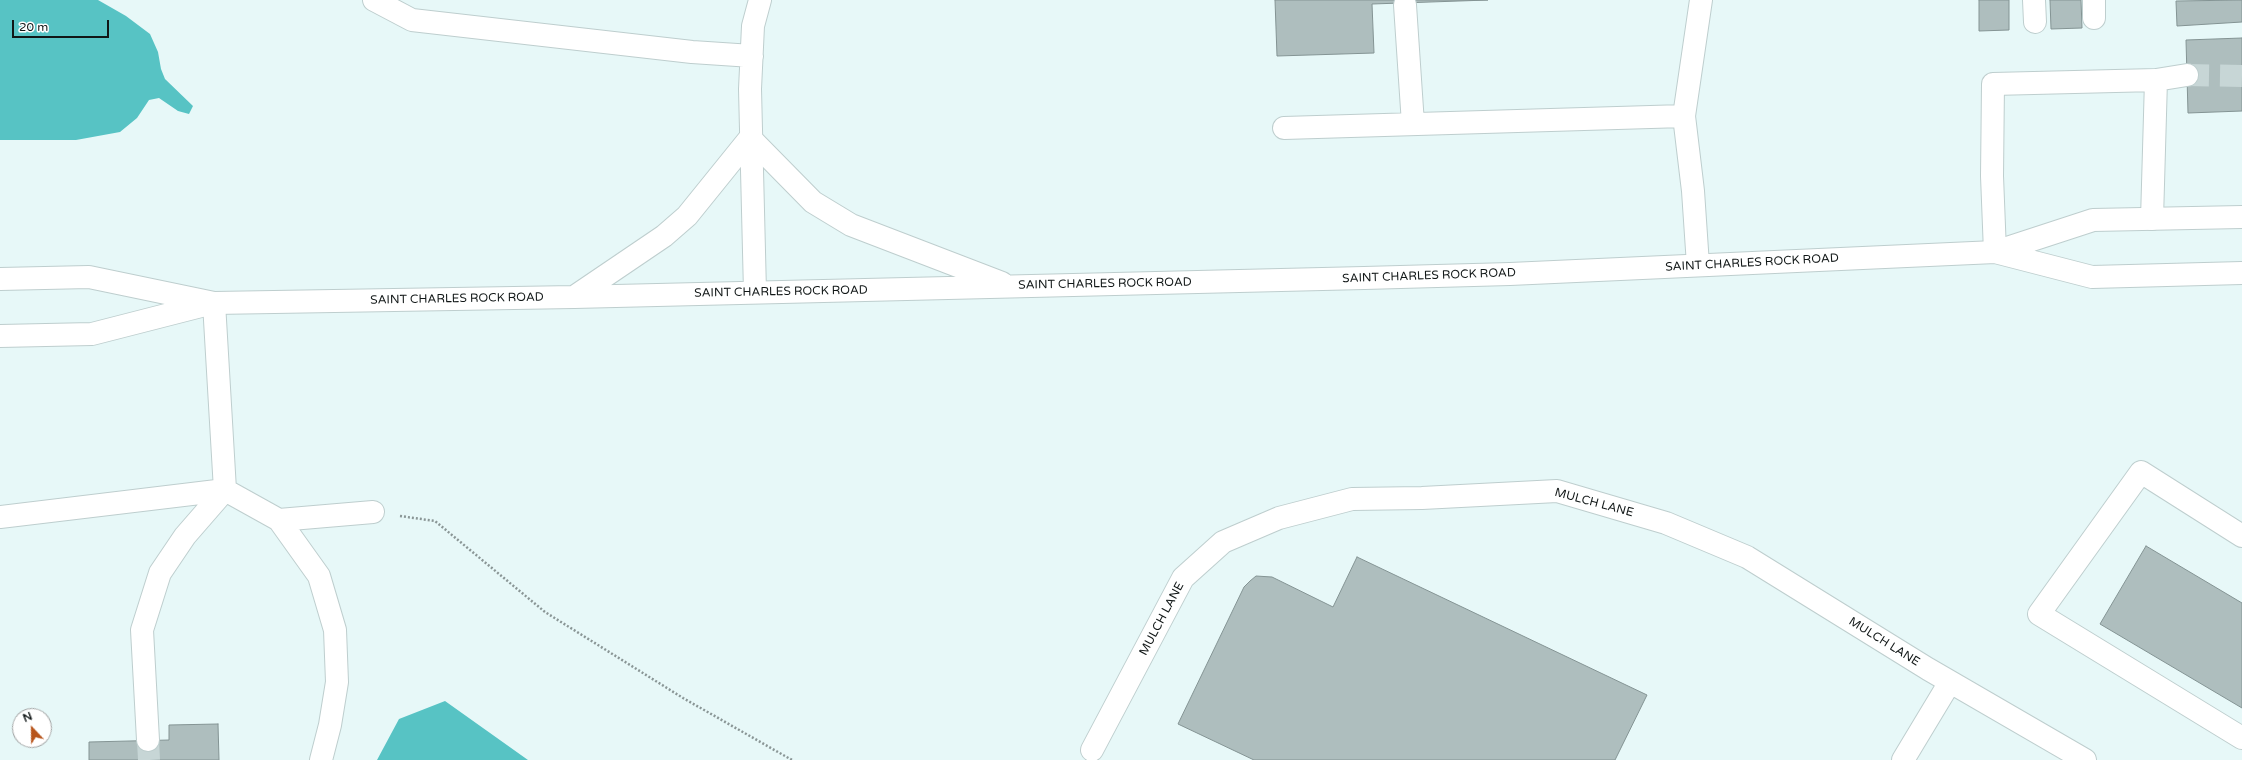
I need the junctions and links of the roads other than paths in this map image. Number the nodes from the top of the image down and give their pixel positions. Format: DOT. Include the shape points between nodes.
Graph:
graph roads {
  1 [pos="374,0"];
  2 [pos="760,0"];
  3 [pos="1701,0"];
  4 [pos="2034,0"];
  5 [pos="1405,5"];
  6 [pos="2035,22"];
  7 [pos="752,56"];
  8 [pos="2187,75"];
  9 [pos="2156,80"];
  10 [pos="1684,116"];
  11 [pos="1413,124"];
  12 [pos="1284,128"];
  13 [pos="750,138"];
  14 [pos="2242,217"];
  15 [pos="2152,219"];
  16 [pos="1995,252"];
  17 [pos="1698,265"];
  18 [pos="2242,273"];
  19 [pos="0,279"];
  20 [pos="1012,287"];
  21 [pos="755,292"];
  22 [pos="574,297"];
  23 [pos="214,303"];
  24 [pos="0,336"];
  25 [pos="225,490"];
  26 [pos="373,512"];
  27 [pos="0,517"];
  28 [pos="279,520"];
  29 [pos="2242,536"];
  30 [pos="1950,682"];
  31 [pos="2242,738"];
  32 [pos="148,740"];
  33 [pos="1092,750"];
  34 [pos="321,760"];
  35 [pos="1903,760"];
  36 [pos="2085,760"];
  1 -- 7 [label="main road" via="412,20 692,52"];
  2 -- 7 [label="main road" via="753,26"];
  3 -- 10 [label="main road"];
  4 -- 6 [label="main road"];
  5 -- 11 [label="main road"];
  7 -- 13 [label="main road"];
  8 -- 9 [label="main road"];
  9 -- 15 [label="main road"];
  9 -- 16 [label="main road" via="1992,84"];
  10 -- 11 [label="main road"];
  10 -- 17 [label="main road"];
  11 -- 12 [label="main road"];
  13 -- 20 [label="main road" via="813,202 851,225"];
  13 -- 21 [label="main road"];
  13 -- 22 [label="main road" via="687,216 664,236"];
  14 -- 15 [label="main road, SAINT CHARLES ROCK ROAD"];
  15 -- 16 [label="main road, SAINT CHARLES ROCK ROAD" via="2093,220"];
  16 -- 17 [label="main road, SAINT CHARLES ROCK ROAD"];
  16 -- 18 [label="main road, SAINT CHARLES ROCK ROAD" via="2092,277"];
  17 -- 20 [label="main road, SAINT CHARLES ROCK ROAD" via="1503,274"];
  19 -- 23 [label="main road, SAINT CHARLES ROCK ROAD" via="90,277"];
  20 -- 21 [label="main road, SAINT CHARLES ROCK ROAD"];
  21 -- 22 [label="main road, SAINT CHARLES ROCK ROAD"];
  22 -- 23 [label="main road, SAINT CHARLES ROCK ROAD"];
  23 -- 24 [label="main road, SAINT CHARLES ROCK ROAD" via="92,334"];
  23 -- 25 [label="main road"];
  25 -- 27 [label="main road"];
  25 -- 28 [label="main road"];
  25 -- 32 [label="main road" via="185,536 160,573 142,630"];
  26 -- 28 [label="main road"];
  28 -- 34 [label="main road" via="319,576 335,630 338,682"];
  29 -- 31 [label="main road" via="2141,472 2039,614"];
  30 -- 33 [label="main road, MULCH LANE" via="1747,557 1666,523 1557,491 1352,499 1280,518 1223,542 1183,578"];
  30 -- 35 [label="main road"];
  30 -- 36 [label="main road, MULCH LANE"];
}
